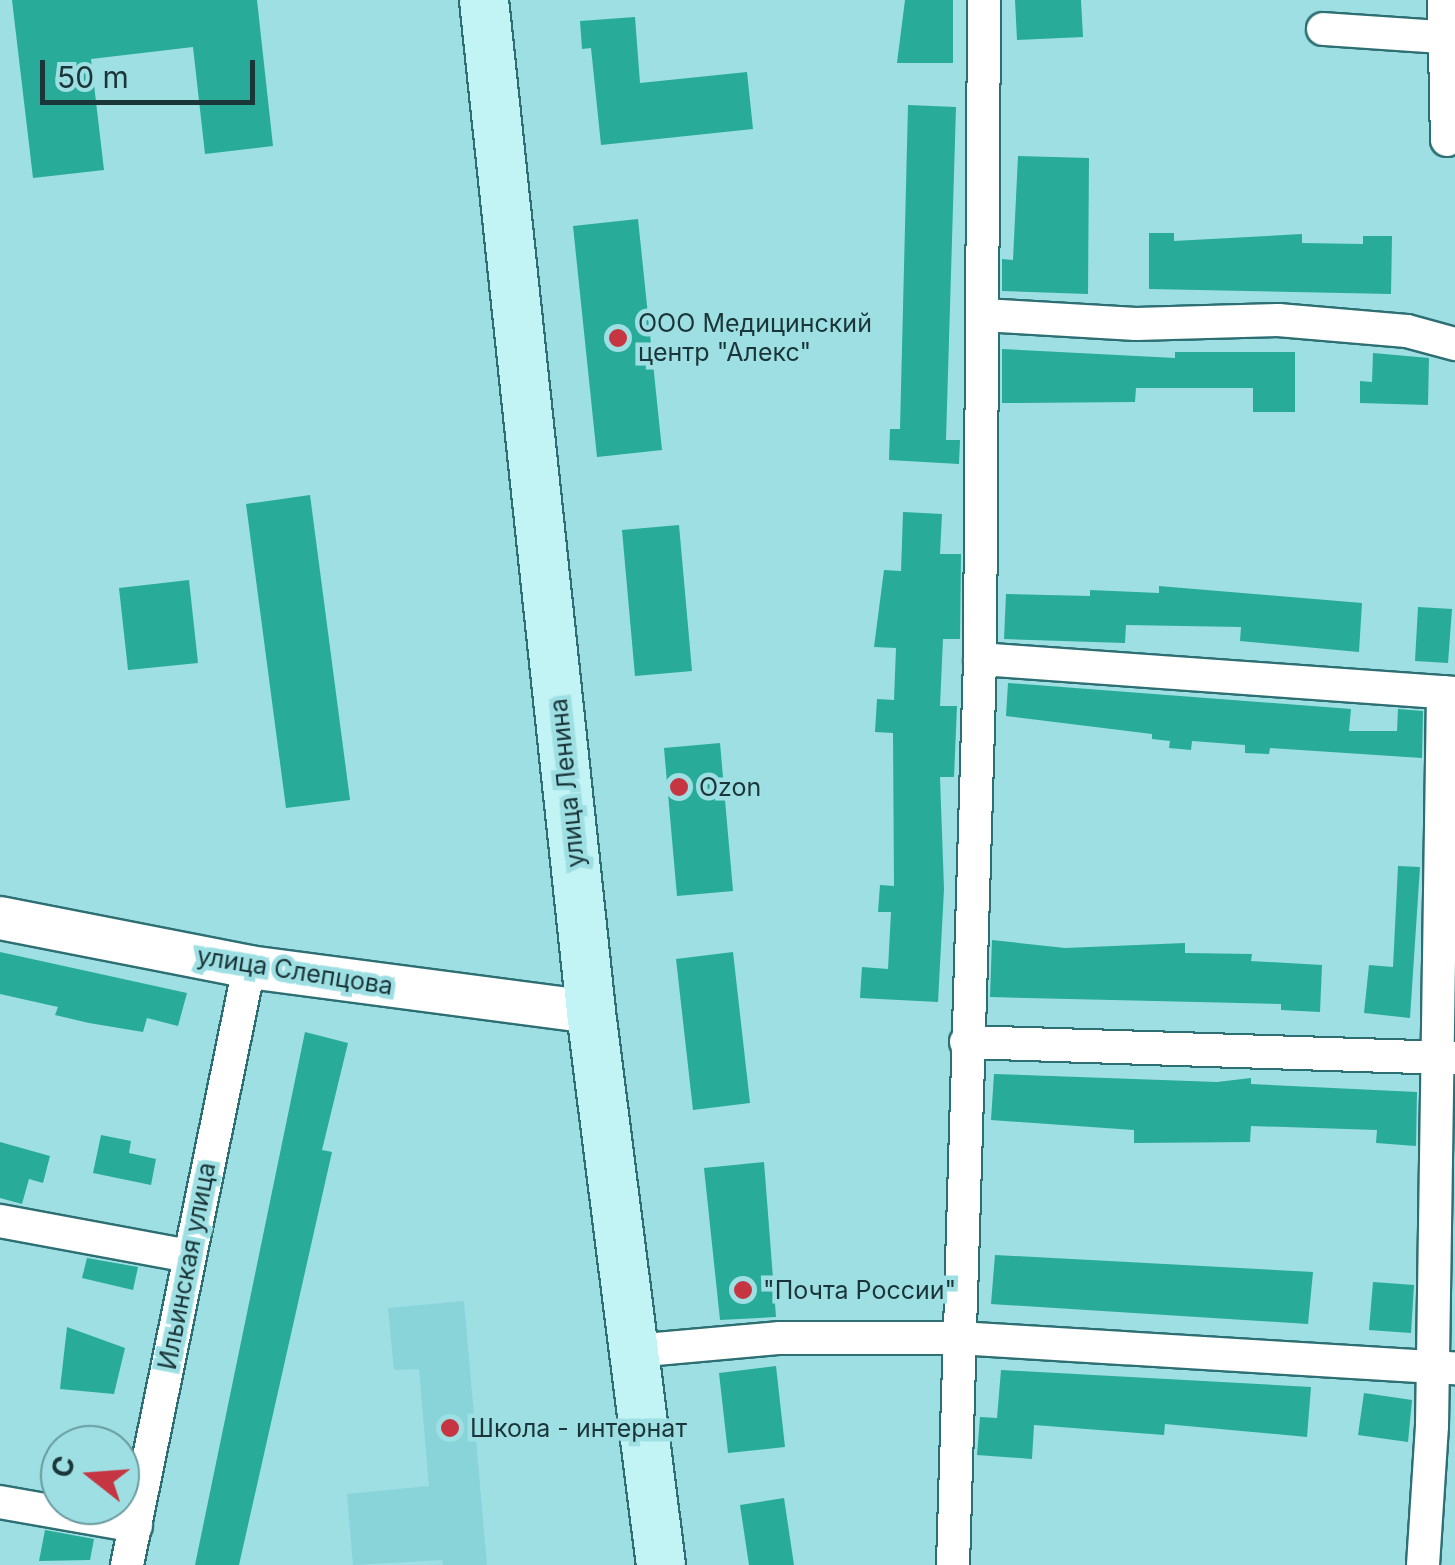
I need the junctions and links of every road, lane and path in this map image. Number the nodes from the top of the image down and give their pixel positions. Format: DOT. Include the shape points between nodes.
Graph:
graph roads {
  1 [pos="484,0"];
  2 [pos="984,0"];
  3 [pos="1444,0"];
  4 [pos="1323,29"];
  5 [pos="1450,38"];
  6 [pos="1447,140"];
  7 [pos="983,315"];
  8 [pos="1455,344"];
  9 [pos="980,658"];
  10 [pos="1449,693"];
  11 [pos="0,918"];
  12 [pos="249,967"];
  13 [pos="591,1012"];
  14 [pos="966,1042"];
  15 [pos="1446,1057"];
  16 [pos="0,1221"];
  17 [pos="188,1256"];
  18 [pos="958,1338"];
  19 [pos="634,1351"];
  20 [pos="1442,1367"];
  21 [pos="0,1502"];
  22 [pos="136,1526"];
  23 [pos="127,1565"];
  24 [pos="661,1565"];
  25 [pos="953,1565"];
  26 [pos="1423,1565"];
  1 -- 13 [label="main road, улица Ленина"];
  2 -- 7 [label="street"];
  3 -- 5 [label="street"];
  4 -- 5 [label="street"];
  5 -- 6 [label="street"];
  7 -- 8 [label="street" via="1136,324 1278,320 1407,331"];
  7 -- 9 [label="street"];
  9 -- 10 [label="street"];
  9 -- 14 [label="street"];
  10 -- 15 [label="street"];
  11 -- 12 [label="street, улица Слепцова"];
  12 -- 13 [label="street, улица Слепцова"];
  12 -- 17 [label="street, Ильинская улица"];
  13 -- 19 [label="main road, улица Ленина"];
  14 -- 15 [label="street"];
  14 -- 18 [label="street"];
  15 -- 20 [label="street"];
  16 -- 17 [label="street"];
  17 -- 22 [label="street, Ильинская улица"];
  18 -- 19 [label="street" via="780,1338"];
  18 -- 20 [label="street"];
  18 -- 25 [label="street"];
  19 -- 24 [label="main road, улица Ленина"];
  20 -- 26 [label="street"];
  21 -- 22 [label="street"];
  22 -- 23 [label="street, Ильинская улица"];
}
